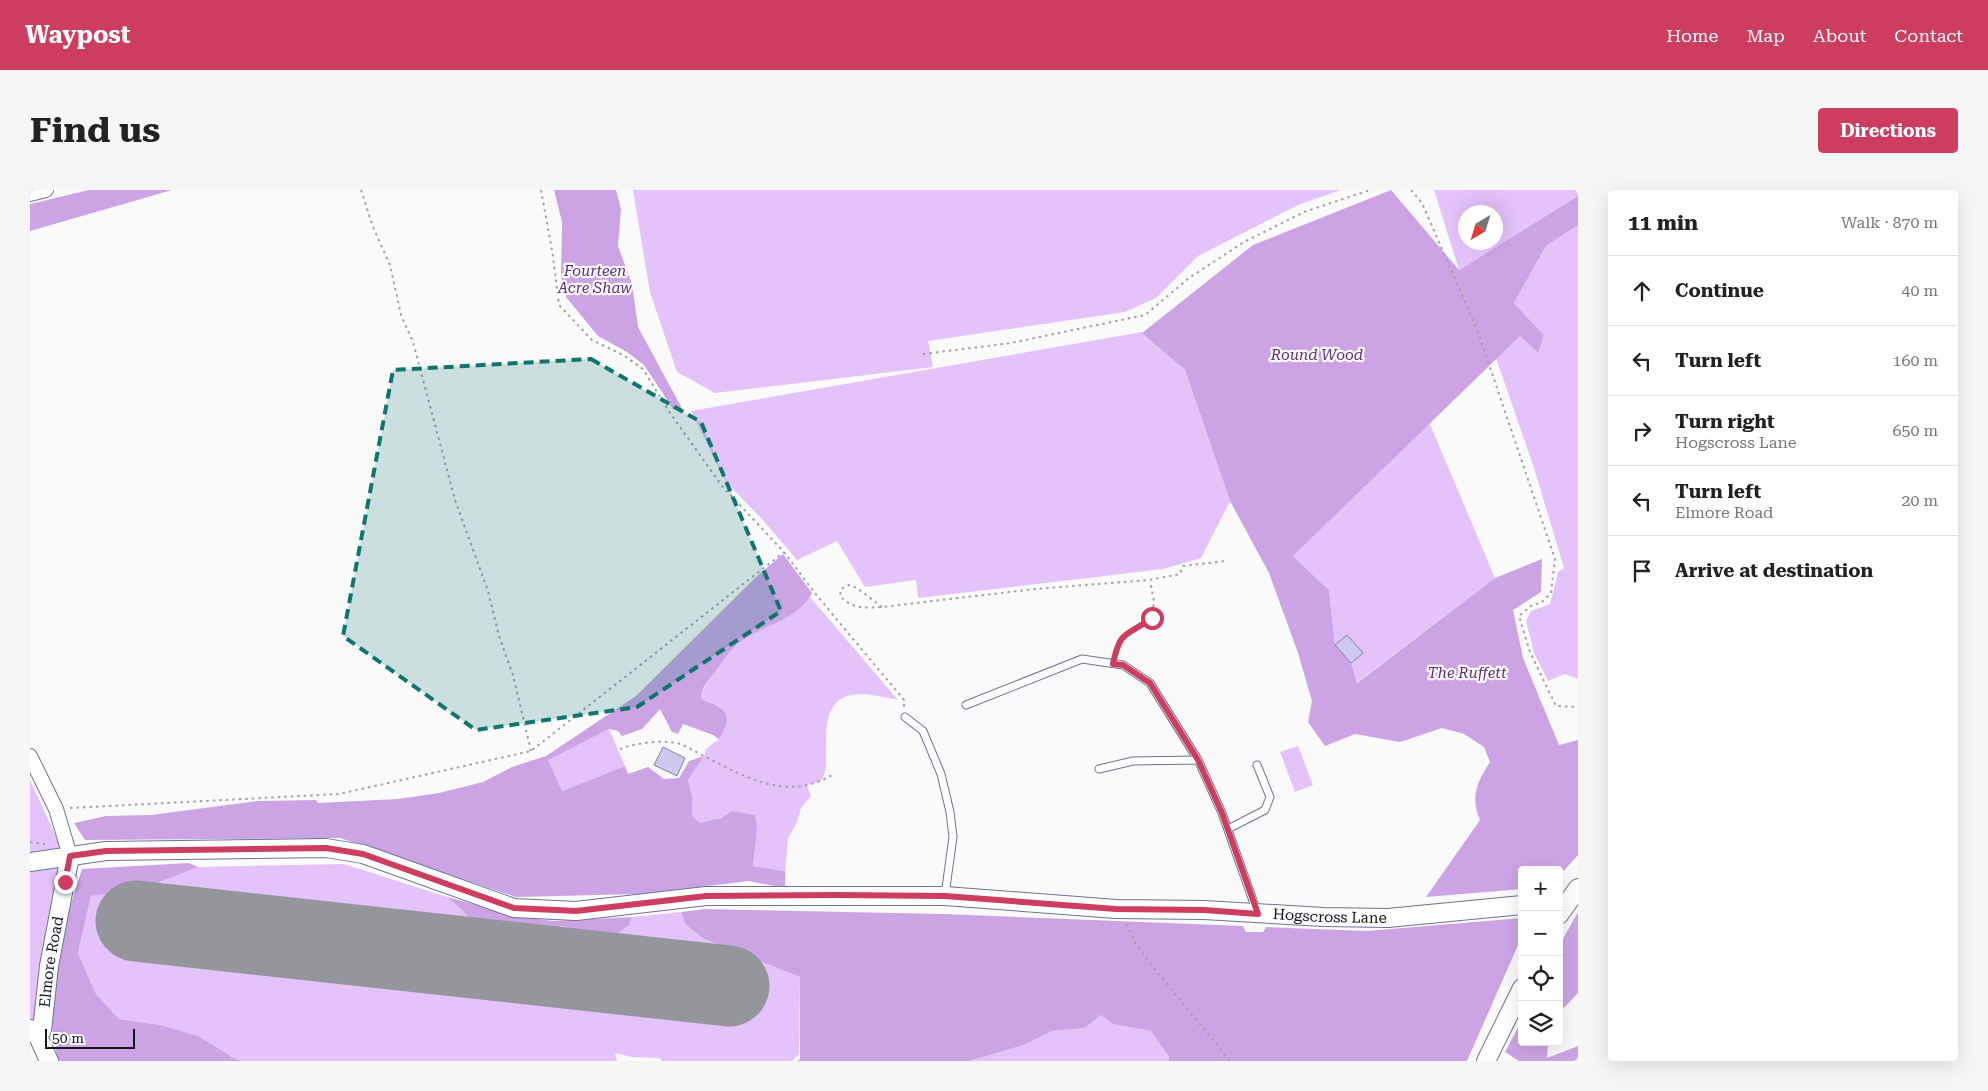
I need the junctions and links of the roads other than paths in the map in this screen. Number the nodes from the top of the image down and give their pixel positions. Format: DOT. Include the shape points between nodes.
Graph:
graph roads {
  1 [pos="46,190"];
  2 [pos="30,194"];
  3 [pos="966,705"];
  4 [pos="905,718"];
  5 [pos="30,756"];
  6 [pos="1198,760"];
  7 [pos="1257,765"];
  8 [pos="1099,769"];
  9 [pos="1228,829"];
  10 [pos="70,856"];
  11 [pos="30,862"];
  12 [pos="1578,888"];
  13 [pos="1563,893"];
  14 [pos="945,896"];
  15 [pos="1518,905"];
  16 [pos="1562,911"];
  17 [pos="1258,914"];
  18 [pos="1518,996"];
  19 [pos="34,1033"];
  20 [pos="49,1061"];
  21 [pos="1486,1061"];
  1 -- 2 [label="street"];
  3 -- 6 [label="lane" via="1082,659 1123,665 1150,683"];
  4 -- 14 [label="lane" via="924,731 941,774 950,812 953,837"];
  5 -- 10 [label="street" via="56,809"];
  6 -- 8 [label="lane" via="1133,760"];
  6 -- 9 [label="lane"];
  7 -- 9 [label="lane" via="1270,797 1265,810"];
  9 -- 17 [label="lane"];
  10 -- 11 [label="street, Hogscross Lane"];
  10 -- 14 [label="street, Hogscross Lane" via="106,851 326,848 363,854 514,908 576,911 706,896"];
  10 -- 19 [label="street, Elmore Road" via="49,966 42,1030"];
  12 -- 13 [label="street"];
  12 -- 16 [label="street"];
  14 -- 17 [label="street, Hogscross Lane" via="1116,909"];
  15 -- 17 [label="street, Hogscross Lane" via="1388,918"];
  18 -- 21 [label="street"];
  19 -- 20 [label="street, Elmore Road"];
}
